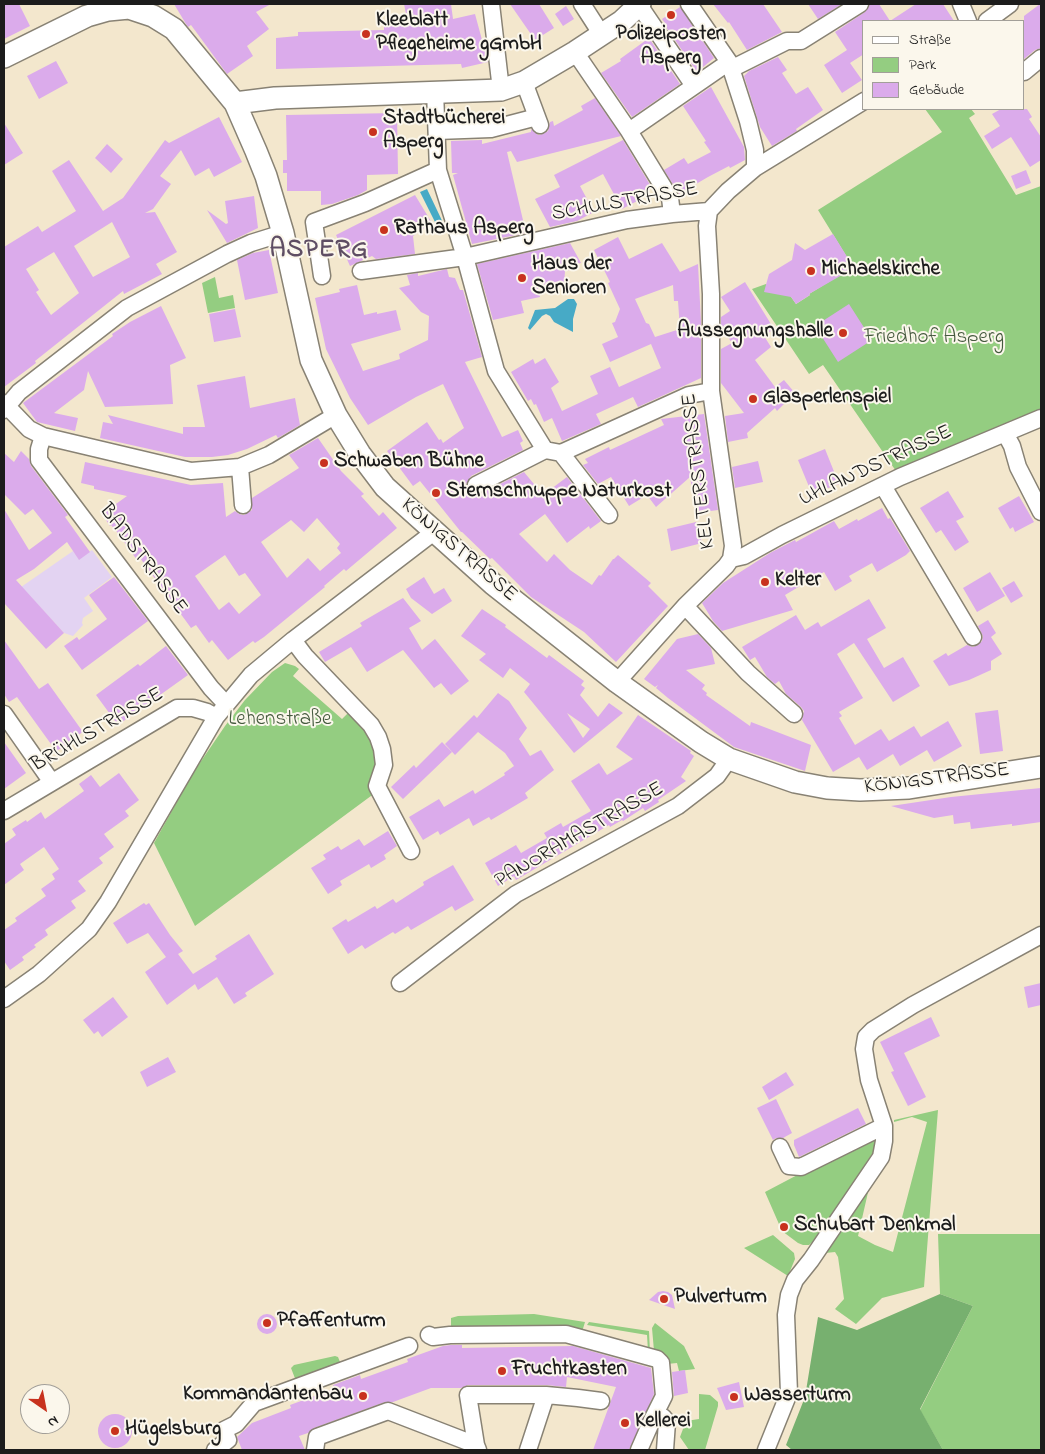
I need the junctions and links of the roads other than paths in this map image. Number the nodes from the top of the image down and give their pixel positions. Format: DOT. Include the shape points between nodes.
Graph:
graph roads {
  1 [pos="491,4"];
  2 [pos="582,4"];
  3 [pos="689,4"];
  4 [pos="860,4"];
  5 [pos="961,4"];
  6 [pos="1010,4"];
  7 [pos="129,5"];
  8 [pos="640,5"];
  9 [pos="968,20"];
  10 [pos="987,20"];
  11 [pos="602,35"];
  12 [pos="576,52"];
  13 [pos="4,57"];
  14 [pos="1041,58"];
  15 [pos="730,66"];
  16 [pos="1025,71"];
  17 [pos="524,82"];
  18 [pos="694,86"];
  19 [pos="501,90"];
  20 [pos="435,92"];
  21 [pos="862,102"];
  22 [pos="235,103"];
  23 [pos="629,131"];
  24 [pos="437,132"];
  25 [pos="755,168"];
  26 [pos="438,170"];
  27 [pos="709,211"];
  28 [pos="672,214"];
  29 [pos="283,233"];
  30 [pos="465,257"];
  31 [pos="361,271"];
  32 [pos="322,276"];
  33 [pos="711,391"];
  34 [pos="5,406"];
  35 [pos="336,415"];
  36 [pos="1041,418"];
  37 [pos="1006,433"];
  38 [pos="43,436"];
  39 [pos="553,451"];
  40 [pos="240,467"];
  41 [pos="476,485"];
  42 [pos="882,486"];
  43 [pos="243,505"];
  44 [pos="1041,512"];
  45 [pos="609,516"];
  46 [pos="434,532"];
  47 [pos="731,559"];
  48 [pos="685,606"];
  49 [pos="973,637"];
  50 [pos="293,640"];
  51 [pos="617,682"];
  52 [pos="221,711"];
  53 [pos="4,714"];
  54 [pos="794,714"];
  55 [pos="729,759"];
  56 [pos="1041,767"];
  57 [pos="51,781"];
  58 [pos="4,811"];
  59 [pos="411,851"];
  60 [pos="1041,935"];
  61 [pos="400,983"];
  62 [pos="4,999"];
  63 [pos="884,1126"];
  64 [pos="780,1146"];
  65 [pos="429,1335"];
  66 [pos="409,1346"];
  67 [pos="546,1396"];
  68 [pos="601,1402"];
  69 [pos="653,1418"];
  70 [pos="477,1448"];
  71 [pos="215,1450"];
  72 [pos="316,1450"];
  73 [pos="528,1450"];
  74 [pos="639,1450"];
  75 [pos="665,1450"];
  76 [pos="766,1450"];
  1 -- 19 [label="street"];
  2 -- 11 [label="street"];
  3 -- 15 [label="street"];
  4 -- 15 [label="street" via="801,41 787,41"];
  5 -- 9 [label="street"];
  6 -- 10 [label="street"];
  7 -- 13 [label="main road" via="87,16"];
  7 -- 22 [label="main road, KÖNIGSTRASSE" via="174,29"];
  8 -- 11 [label="main road"];
  8 -- 18 [label="street"];
  11 -- 12 [label="main road"];
  12 -- 17 [label="main road"];
  12 -- 23 [label="street"];
  14 -- 16 [label="street"];
  15 -- 18 [label="street"];
  15 -- 25 [label="street" via="748,120 755,150"];
  17 -- 19 [label="main road"];
  17 -- 24 [label="street" via="538,121 491,129"];
  18 -- 23 [label="street"];
  19 -- 20 [label="main road"];
  20 -- 22 [label="main road" via="276,98"];
  20 -- 24 [label="street"];
  21 -- 25 [label="street, SCHULSTRASSE"];
  22 -- 29 [label="main road, KÖNIGSTRASSE" via="266,176"];
  23 -- 28 [label="street" via="670,198"];
  24 -- 26 [label="street"];
  25 -- 27 [label="street, SCHULSTRASSE"];
  26 -- 30 [label="street"];
  26 -- 32 [label="street" via="314,222"];
  27 -- 28 [label="street, SCHULSTRASSE"];
  27 -- 33 [label="street, KELTERSTRASSE"];
  28 -- 30 [label="street, SCHULSTRASSE" via="627,220"];
  29 -- 34 [label="street" via="227,254 127,308 18,392"];
  29 -- 35 [label="main road, KÖNIGSTRASSE" via="311,360"];
  30 -- 31 [label="street, SCHULSTRASSE"];
  30 -- 39 [label="street" via="496,371"];
  33 -- 39 [label="street" via="689,395"];
  33 -- 47 [label="street, KELTERSTRASSE" via="733,546"];
  34 -- 38 [label="street" via="29,429"];
  35 -- 40 [label="street" via="269,455"];
  35 -- 46 [label="main road, KÖNIGSTRASSE" via="385,487"];
  36 -- 37 [label="street, UHLANDSTRASSE"];
  37 -- 42 [label="street, UHLANDSTRASSE"];
  37 -- 44 [label="street" via="1018,467"];
  38 -- 40 [label="street" via="191,471"];
  38 -- 52 [label="street, BADSTRASSE" via="39,460 211,688"];
  39 -- 41 [label="street"];
  39 -- 45 [label="street"];
  40 -- 43 [label="street"];
  42 -- 47 [label="street, UHLANDSTRASSE" via="744,556"];
  42 -- 49 [label="street"];
  46 -- 50 [label="street"];
  46 -- 51 [label="main road, KÖNIGSTRASSE" via="493,584"];
  47 -- 48 [label="street, KELTERSTRASSE"];
  48 -- 51 [label="street, KELTERSTRASSE"];
  48 -- 54 [label="street" via="748,673"];
  50 -- 52 [label="street" via="251,675"];
  50 -- 59 [label="street" via="371,725 378,737 384,765 377,786"];
  51 -- 55 [label="main road, KÖNIGSTRASSE"];
  52 -- 57 [label="street, BRÜHLSTRASSE" via="177,708"];
  52 -- 62 [label="street" via="89,929 39,974"];
  53 -- 57 [label="street"];
  55 -- 56 [label="main road, KÖNIGSTRASSE" via="795,782 860,790 909,788"];
  55 -- 61 [label="street, PANORAMASTRASSE" via="717,776 678,806 516,894"];
  57 -- 58 [label="street, BRÜHLSTRASSE"];
  60 -- 63 [label="street" via="914,1005 866,1037 864,1049 869,1080"];
  63 -- 64 [label="street" via="801,1167 789,1166"];
  63 -- 76 [label="street" via="881,1157 796,1277 786,1314 789,1393"];
  65 -- 69 [label="street" via="566,1334 657,1359 661,1364 664,1396"];
  66 -- 71 [label="street" via="254,1403 236,1424 224,1430 228,1440"];
  67 -- 68 [label="street"];
  67 -- 70 [label="street" via="468,1394"];
  67 -- 73 [label="street"];
  69 -- 74 [label="street"];
  69 -- 75 [label="street" via="661,1416 667,1422"];
  70 -- 72 [label="street" via="388,1411 317,1437"];
}
